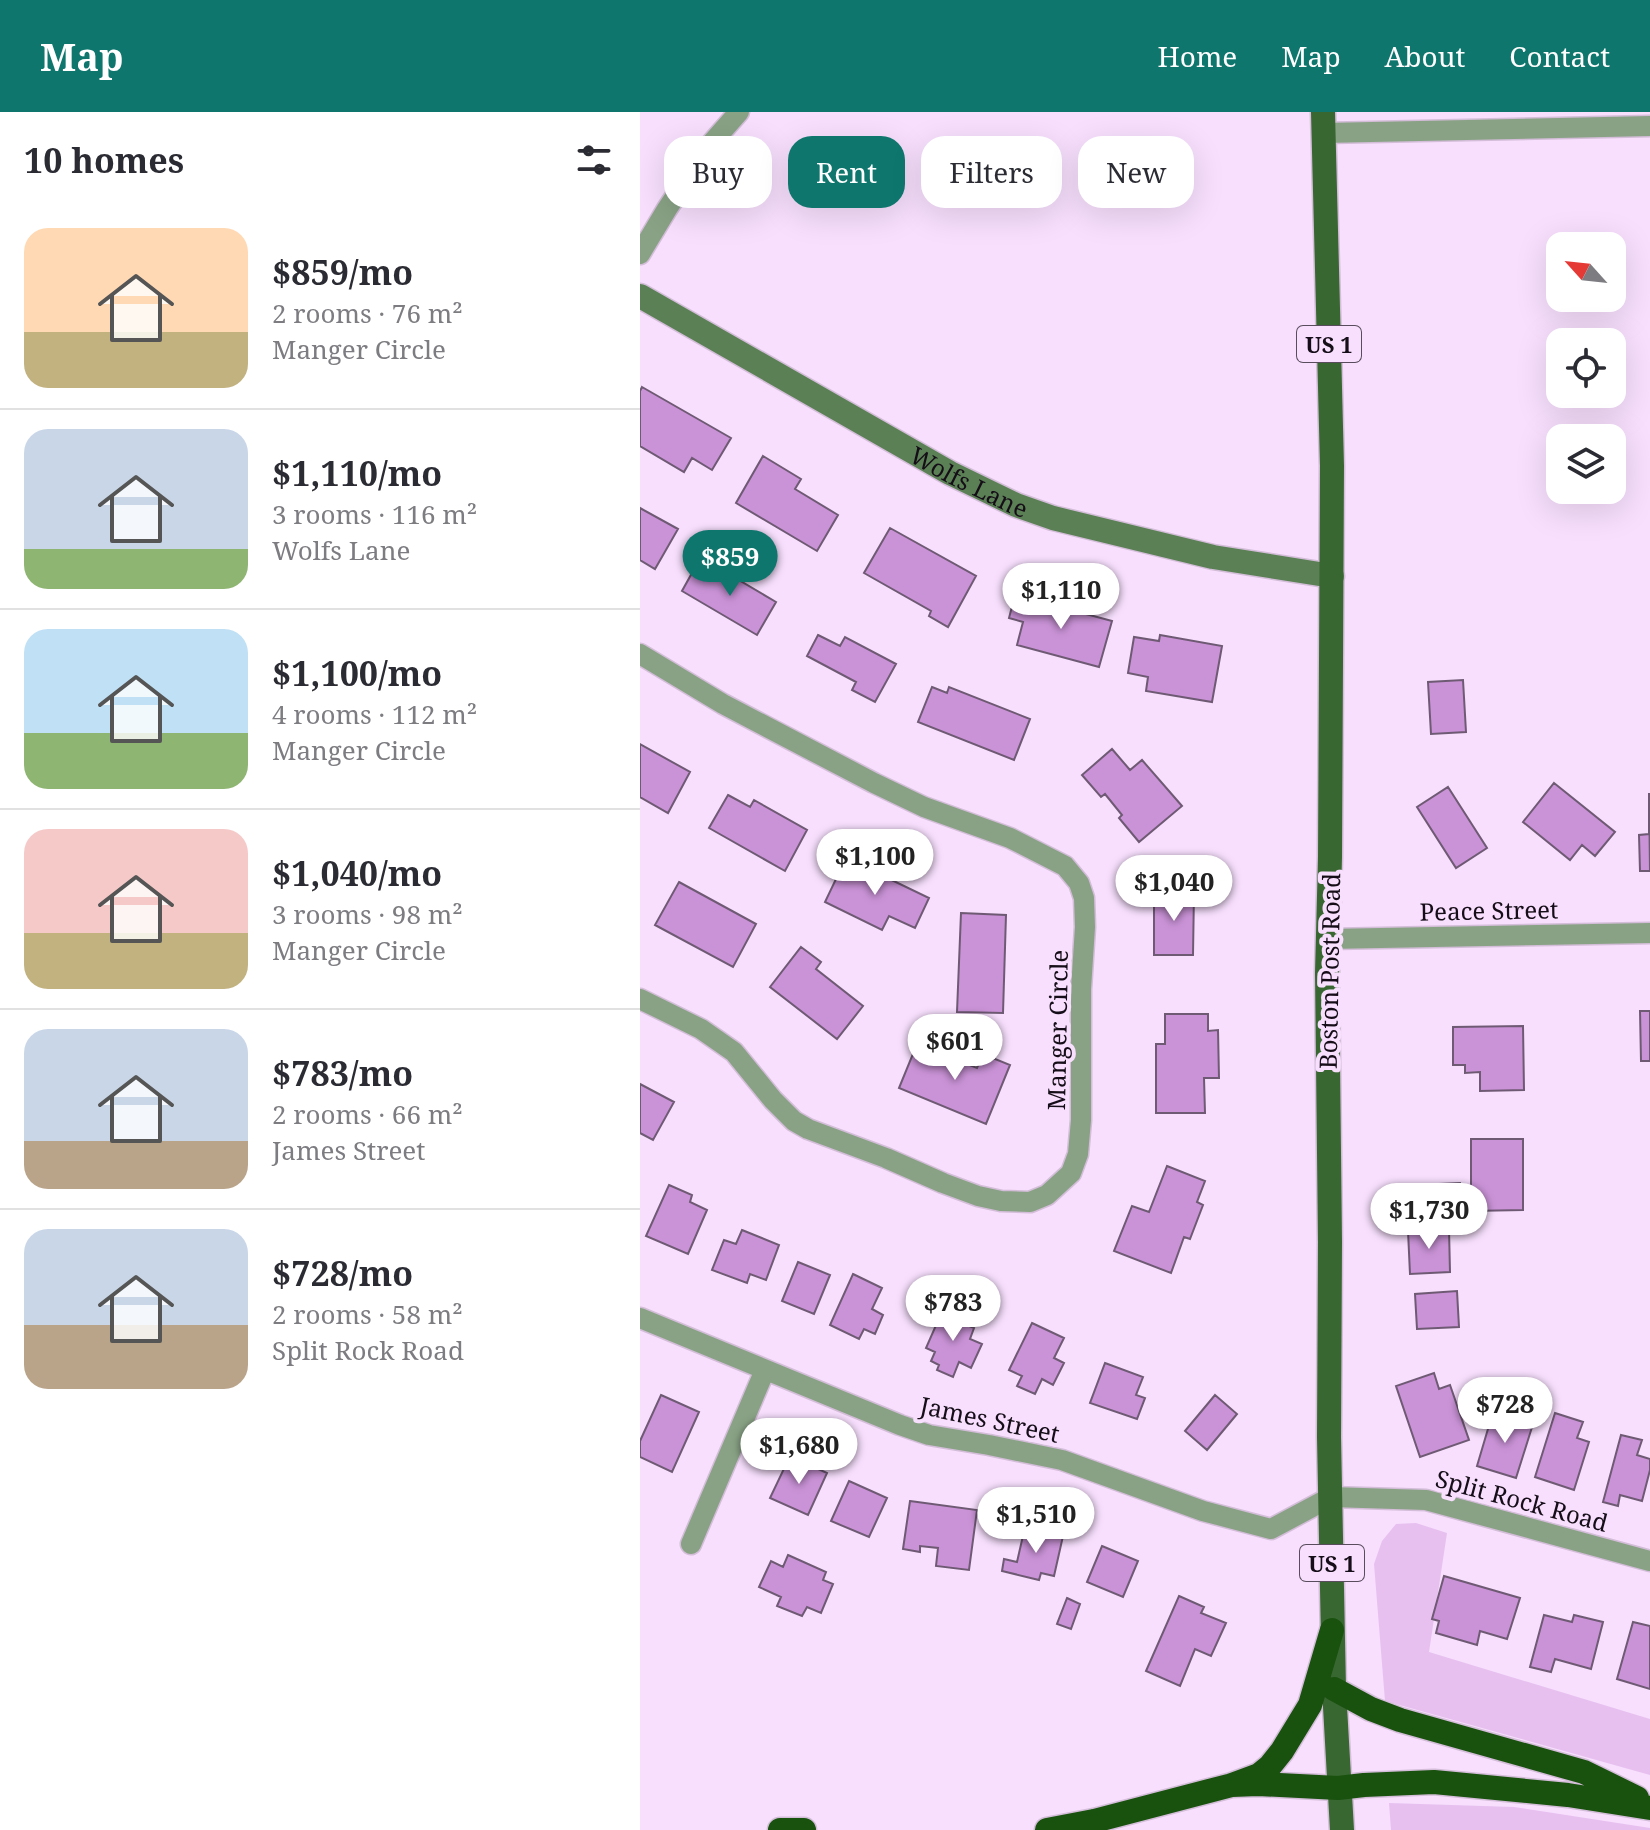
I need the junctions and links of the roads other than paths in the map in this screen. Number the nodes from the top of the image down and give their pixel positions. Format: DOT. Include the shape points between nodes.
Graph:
graph roads {
  1 [pos="739,112"];
  2 [pos="1324,122"];
  3 [pos="1650,126"];
  4 [pos="640,254"];
  5 [pos="640,296"];
  6 [pos="1332,576"];
  7 [pos="640,654"];
  8 [pos="1650,933"];
  9 [pos="1328,939"];
  10 [pos="640,999"];
  11 [pos="640,1318"];
  12 [pos="765,1370"];
  13 [pos="1331,1497"];
  14 [pos="691,1544"];
  15 [pos="1650,1561"];
  16 [pos="1332,1630"];
  17 [pos="1334,1689"];
  18 [pos="1232,1785"];
  19 [pos="1338,1788"];
  20 [pos="1650,1806"];
  21 [pos="780,1830"];
  22 [pos="804,1830"];
  23 [pos="1047,1830"];
  24 [pos="1342,1830"];
  1 -- 4 [label="street" via="709,146"];
  2 -- 3 [label="street"];
  2 -- 6 [label="main road, Boston Post Road / US 1"];
  5 -- 6 [label="street, Wolfs Lane" via="950,473 1016,505 1213,557"];
  6 -- 9 [label="main road, Boston Post Road / US 1"];
  7 -- 10 [label="street, Manger Circle" via="874,783 1065,866 1084,898 1085,927 1081,1120 1071,1173 1047,1195 1030,1202 1001,1201 808,1129 773,1100 734,1052"];
  8 -- 9 [label="street, Peace Street"];
  9 -- 13 [label="main road, Boston Post Road / US 1"];
  11 -- 12 [label="street, James Street"];
  12 -- 13 [label="street, James Street" via="929,1435 1062,1460 1203,1511 1271,1529"];
  12 -- 14 [label="street"];
  13 -- 15 [label="street, Split Rock Road" via="1426,1500"];
  13 -- 16 [label="main road, Boston Post Road / US 1"];
  16 -- 17 [label="main road, Boston Post Road / US 1"];
  16 -- 18 [label="highway" via="1310,1705 1282,1751 1259,1775"];
  17 -- 19 [label="main road, Boston Post Road / US 1"];
  17 -- 20 [label="highway" via="1400,1720 1584,1772"];
  18 -- 19 [label="highway"];
  18 -- 23 [label="highway"];
  19 -- 20 [label="highway" via="1434,1782"];
  19 -- 24 [label="main road, Boston Post Road / US 1"];
  21 -- 22 [label="highway"];
}
